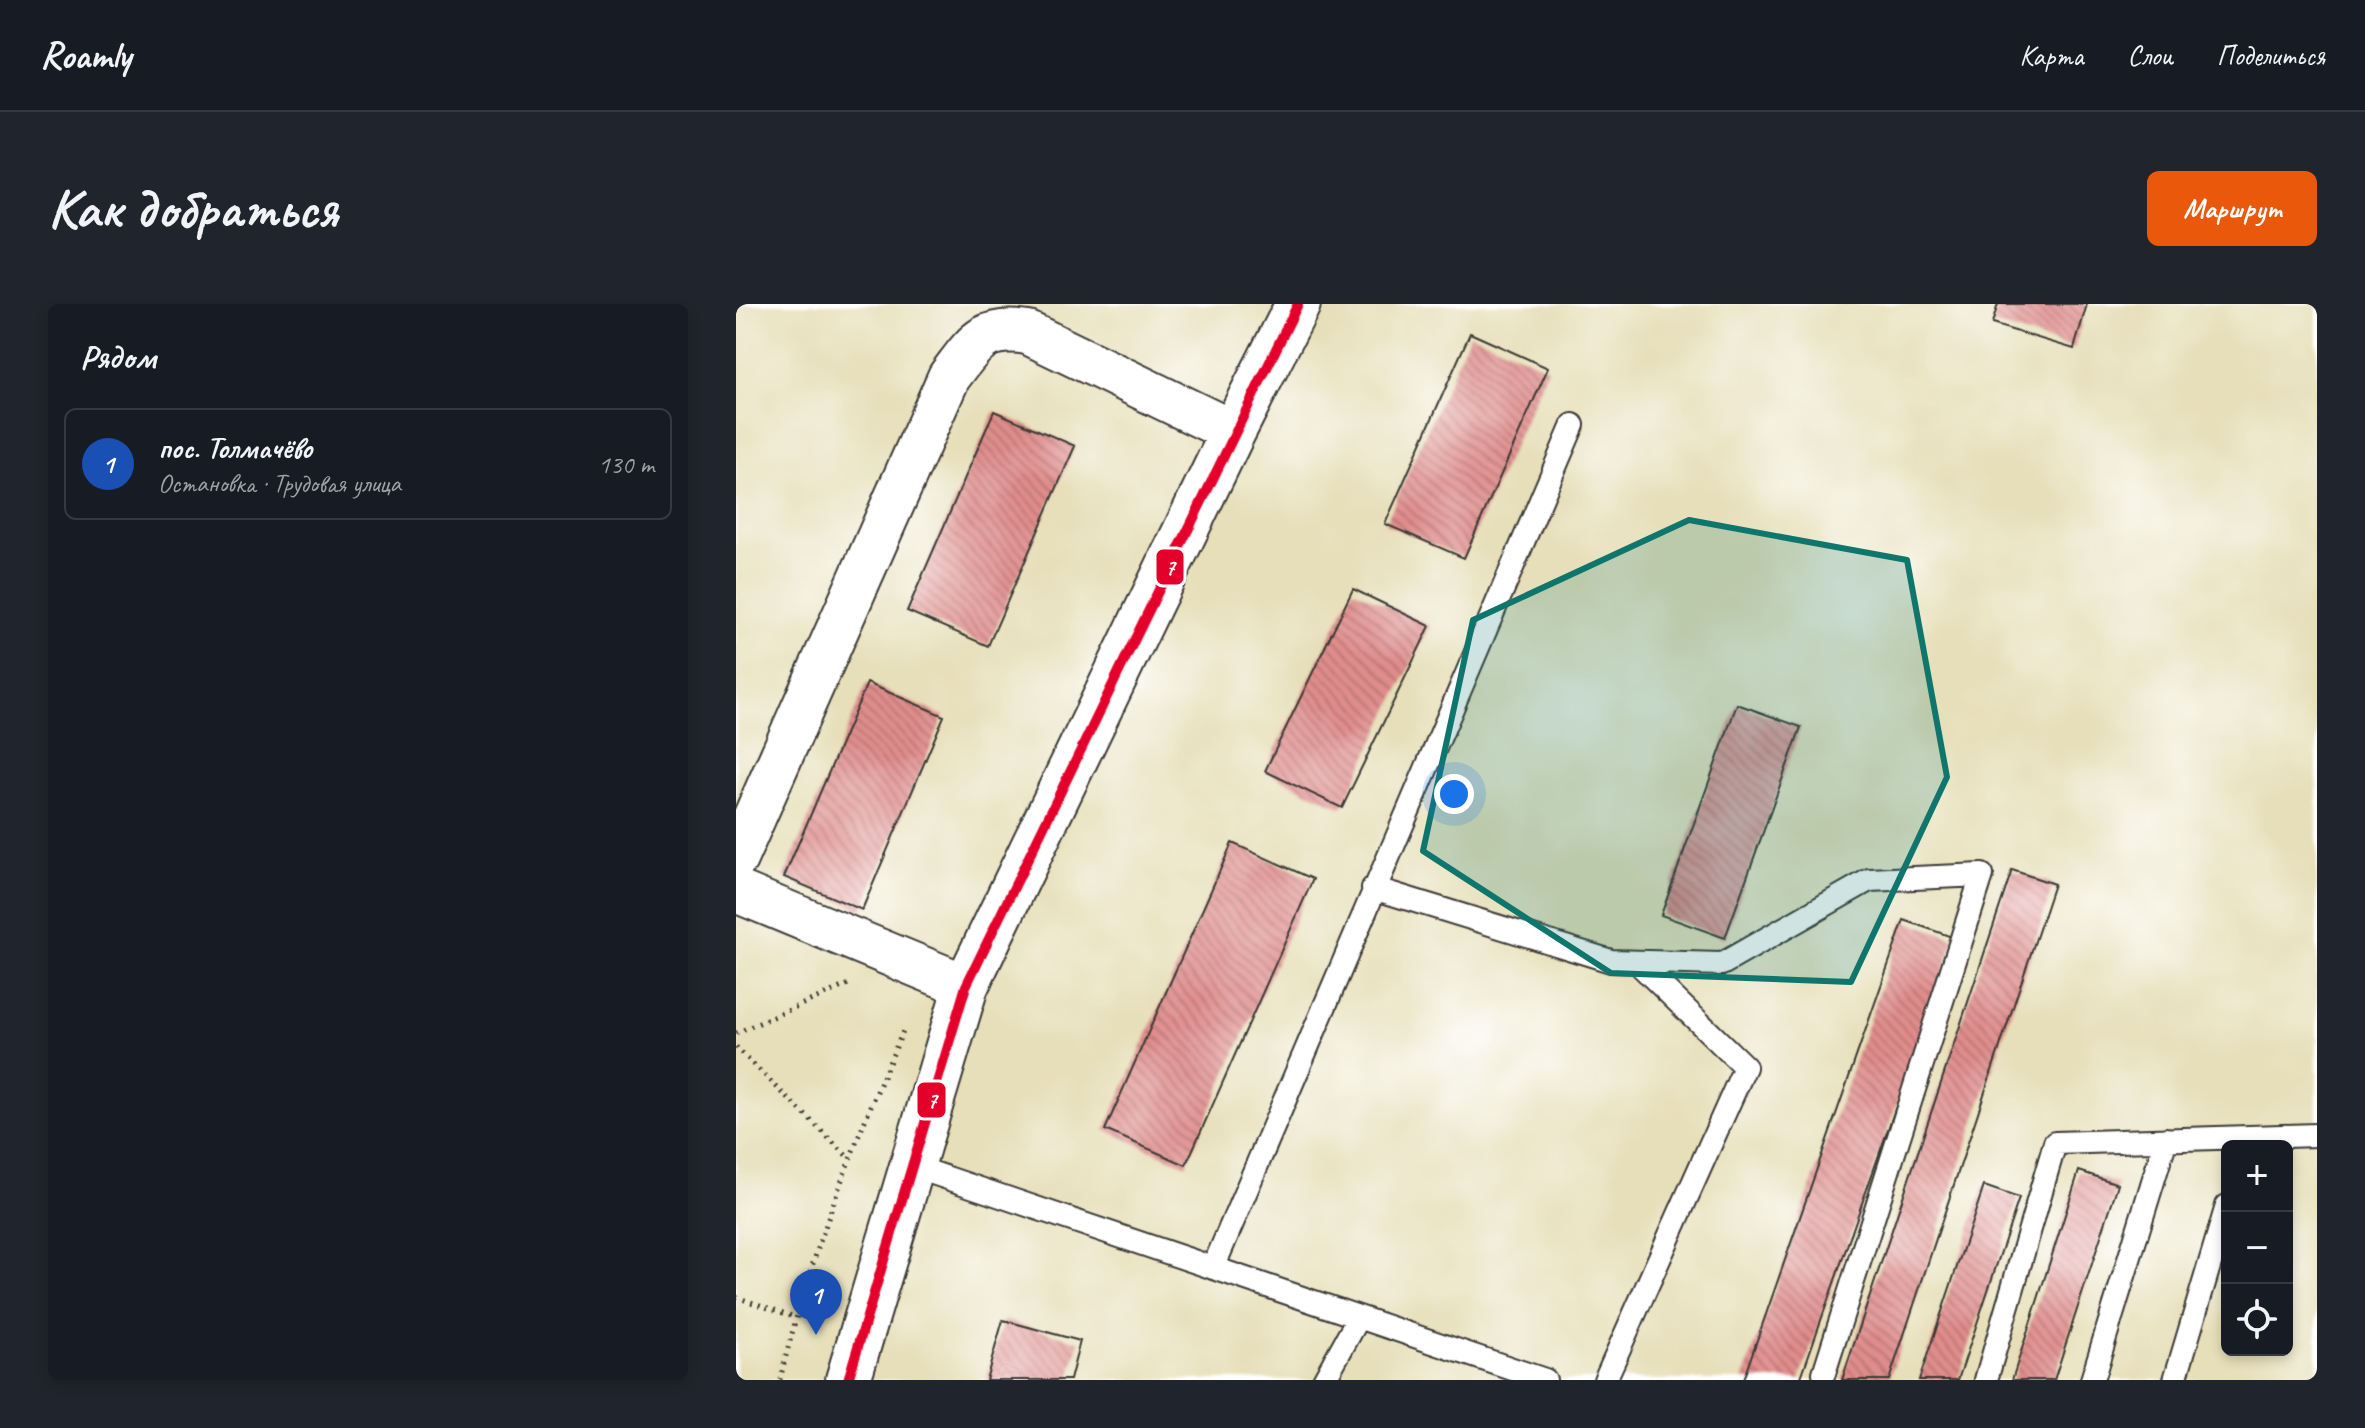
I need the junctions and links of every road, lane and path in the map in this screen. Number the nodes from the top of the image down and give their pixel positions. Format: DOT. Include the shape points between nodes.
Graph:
graph roads {
  1 [pos="1298,304"];
  2 [pos="1573,425"];
  3 [pos="1233,432"];
  4 [pos="736,859"];
  5 [pos="1373,888"];
  6 [pos="736,891"];
  7 [pos="1637,962"];
  8 [pos="934,972"];
  9 [pos="736,1033"];
  10 [pos="736,1047"];
  11 [pos="2317,1135"];
  12 [pos="2166,1139"];
  13 [pos="2266,1140"];
  14 [pos="2221,1141"];
  15 [pos="850,1159"];
  16 [pos="912,1166"];
  17 [pos="2225,1212"];
  18 [pos="1213,1268"];
  19 [pos="736,1297"];
  20 [pos="795,1317"];
  21 [pos="1359,1317"];
  22 [pos="1824,1373"];
  23 [pos="780,1380"];
  24 [pos="848,1380"];
  25 [pos="1324,1380"];
  26 [pos="1545,1380"];
  27 [pos="1605,1380"];
  28 [pos="1986,1380"];
  29 [pos="2092,1380"];
  30 [pos="2175,1380"];
  1 -- 3 [label="street"];
  2 -- 5 [label="lane"];
  3 -- 4 [label="street" via="1028,333 1002,329 974,344 949,377"];
  3 -- 8 [label="street"];
  5 -- 7 [label="lane" via="1611,961"];
  5 -- 18 [label="lane"];
  6 -- 8 [label="street"];
  7 -- 22 [label="lane" via="1722,964 1869,880 1982,875"];
  7 -- 27 [label="lane" via="1745,1067"];
  8 -- 9 [label="path"];
  8 -- 15 [label="path"];
  8 -- 16 [label="street"];
  10 -- 15 [label="path"];
  11 -- 13 [label="lane"];
  12 -- 14 [label="lane"];
  12 -- 28 [label="lane" via="2055,1143"];
  12 -- 29 [label="lane"];
  15 -- 20 [label="path"];
  16 -- 18 [label="lane"];
  16 -- 24 [label="street"];
  17 -- 30 [label="lane"];
  18 -- 21 [label="lane"];
  19 -- 20 [label="path"];
  20 -- 23 [label="path"];
  21 -- 25 [label="lane"];
  21 -- 26 [label="lane"];
}
